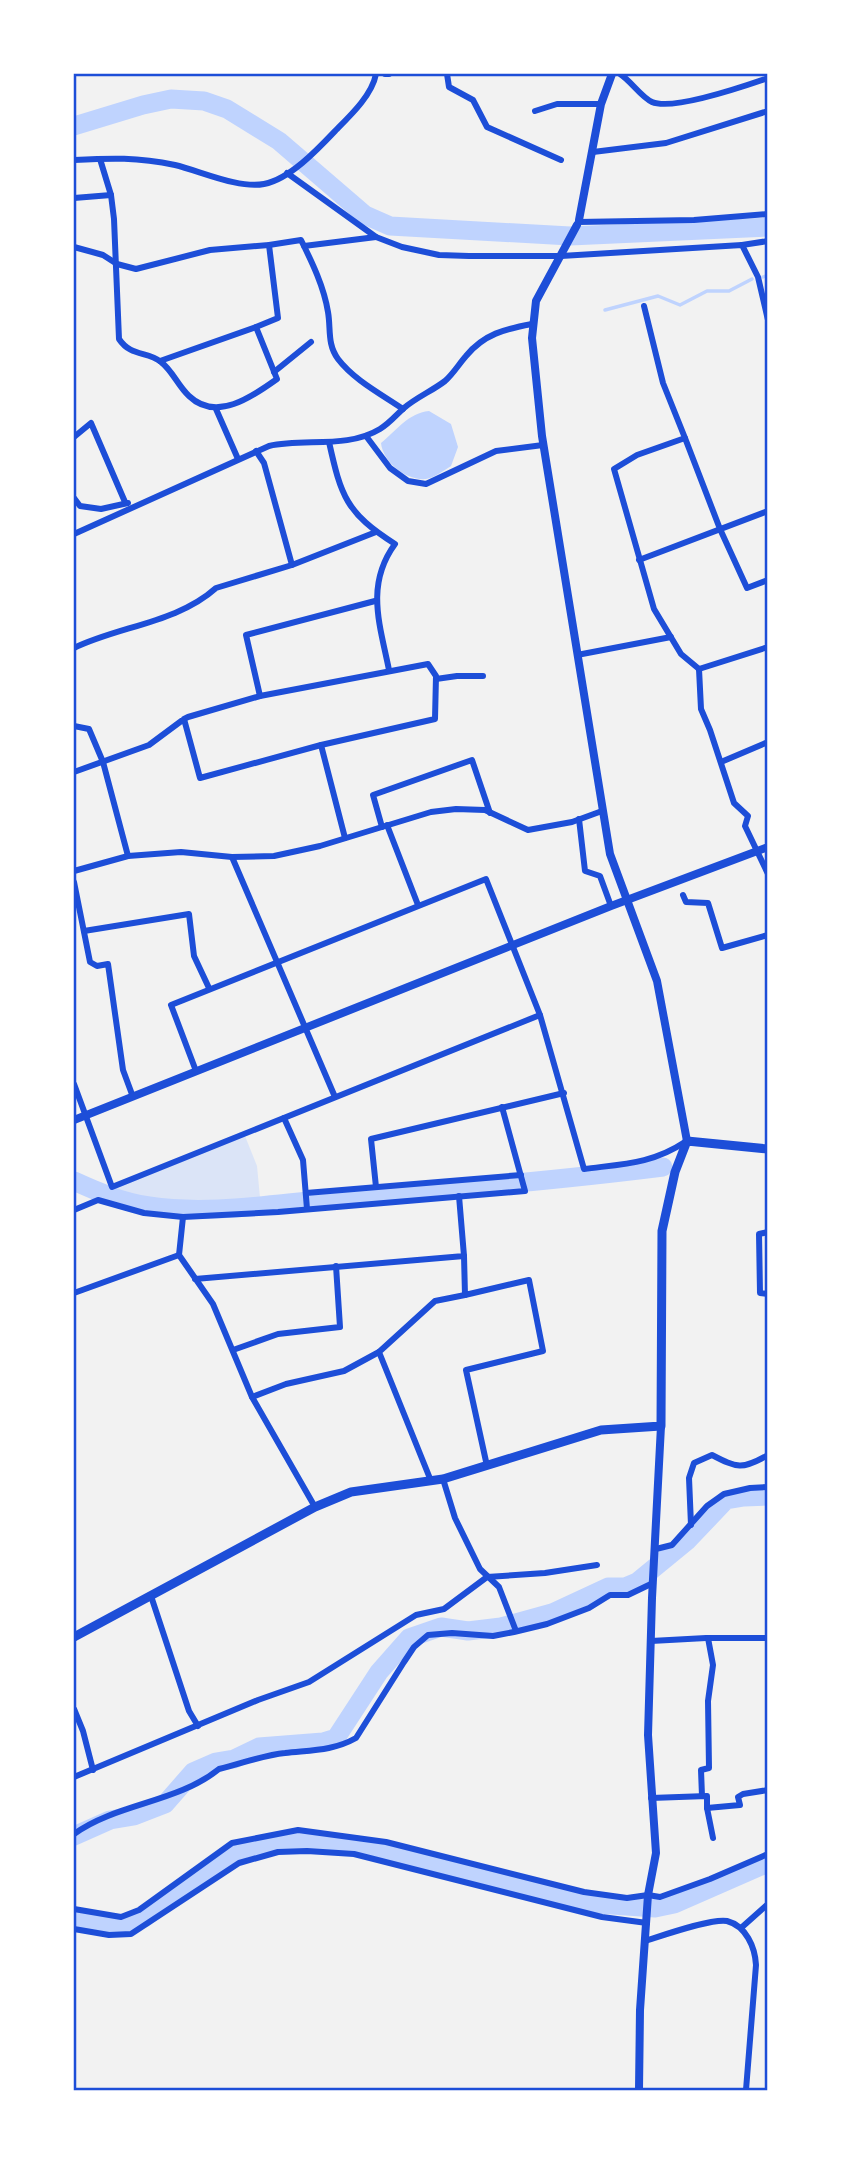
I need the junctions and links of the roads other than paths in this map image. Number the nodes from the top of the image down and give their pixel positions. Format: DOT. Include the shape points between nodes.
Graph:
graph roads {
  1 [pos="376,74"];
  2 [pos="447,74"];
  3 [pos="612,74"];
  4 [pos="620,74"];
  5 [pos="768,78"];
  6 [pos="601,104"];
  7 [pos="536,111"];
  8 [pos="768,111"];
  9 [pos="593,152"];
  10 [pos="100,159"];
  11 [pos="74,160"];
  12 [pos="561,160"];
  13 [pos="290,171"];
  14 [pos="111,195"];
  15 [pos="74,198"];
  16 [pos="768,214"];
  17 [pos="578,222"];
  18 [pos="376,237"];
  19 [pos="768,241"];
  20 [pos="269,245"];
  21 [pos="742,245"];
  22 [pos="304,246"];
  23 [pos="74,247"];
  24 [pos="562,253"];
  25 [pos="117,264"];
  26 [pos="644,306"];
  27 [pos="767,310"];
  28 [pos="768,320"];
  29 [pos="532,324"];
  30 [pos="256,327"];
  31 [pos="311,342"];
  32 [pos="160,361"];
  33 [pos="274,372"];
  34 [pos="216,409"];
  35 [pos="403,409"];
  36 [pos="366,436"];
  37 [pos="74,437"];
  38 [pos="685,438"];
  39 [pos="329,442"];
  40 [pos="543,445"];
  41 [pos="256,451"];
  42 [pos="238,458"];
  43 [pos="74,498"];
  44 [pos="125,502"];
  45 [pos="137,505"];
  46 [pos="768,511"];
  47 [pos="720,529"];
  48 [pos="376,532"];
  49 [pos="74,534"];
  50 [pos="639,560"];
  51 [pos="292,565"];
  52 [pos="768,580"];
  53 [pos="375,601"];
  54 [pos="671,637"];
  55 [pos="768,647"];
  56 [pos="74,649"];
  57 [pos="577,655"];
  58 [pos="699,669"];
  59 [pos="389,670"];
  60 [pos="483,676"];
  61 [pos="436,679"];
  62 [pos="260,696"];
  63 [pos="184,719"];
  64 [pos="74,726"];
  65 [pos="768,742"];
  66 [pos="321,744"];
  67 [pos="103,762"];
  68 [pos="721,762"];
  69 [pos="74,772"];
  70 [pos="602,811"];
  71 [pos="491,813"];
  72 [pos="579,820"];
  73 [pos="384,826"];
  74 [pos="345,838"];
  75 [pos="768,847"];
  76 [pos="757,851"];
  77 [pos="128,856"];
  78 [pos="232,857"];
  79 [pos="74,871"];
  80 [pos="768,874"];
  81 [pos="74,882"];
  82 [pos="683,895"];
  83 [pos="627,900"];
  84 [pos="418,905"];
  85 [pos="611,906"];
  86 [pos="84,931"];
  87 [pos="768,934"];
  88 [pos="513,945"];
  89 [pos="276,962"];
  90 [pos="209,989"];
  91 [pos="540,1015"];
  92 [pos="304,1029"];
  93 [pos="196,1072"];
  94 [pos="74,1084"];
  95 [pos="564,1093"];
  96 [pos="133,1097"];
  97 [pos="335,1097"];
  98 [pos="502,1107"];
  99 [pos="85,1116"];
  100 [pos="284,1118"];
  101 [pos="74,1120"];
  102 [pos="687,1141"];
  103 [pos="768,1149"];
  104 [pos="521,1175"];
  105 [pos="376,1187"];
  106 [pos="306,1194"];
  107 [pos="458,1196"];
  108 [pos="307,1207"];
  109 [pos="74,1210"];
  110 [pos="183,1217"];
  111 [pos="768,1233"];
  112 [pos="179,1255"];
  113 [pos="464,1256"];
  114 [pos="336,1266"];
  115 [pos="195,1279"];
  116 [pos="74,1293"];
  117 [pos="768,1294"];
  118 [pos="466,1295"];
  119 [pos="233,1350"];
  120 [pos="379,1352"];
  121 [pos="252,1397"];
  122 [pos="661,1426"];
  123 [pos="768,1455"];
  124 [pos="486,1466"];
  125 [pos="443,1479"];
  126 [pos="431,1481"];
  127 [pos="768,1488"];
  128 [pos="316,1507"];
  129 [pos="691,1525"];
  130 [pos="656,1553"];
  131 [pos="597,1565"];
  132 [pos="487,1577"];
  133 [pos="654,1579"];
  134 [pos="151,1596"];
  135 [pos="515,1629"];
  136 [pos="74,1637"];
  137 [pos="708,1638"];
  138 [pos="768,1638"];
  139 [pos="651,1641"];
  140 [pos="74,1709"];
  141 [pos="198,1726"];
  142 [pos="93,1770"];
  143 [pos="74,1777"];
  144 [pos="768,1790"];
  145 [pos="702,1796"];
  146 [pos="651,1798"];
  147 [pos="707,1808"];
  148 [pos="74,1834"];
  149 [pos="713,1838"];
  150 [pos="768,1854"];
  151 [pos="648,1897"];
  152 [pos="768,1904"];
  153 [pos="74,1909"];
  154 [pos="647,1921"];
  155 [pos="741,1928"];
  156 [pos="74,1929"];
  157 [pos="645,1941"];
  158 [pos="639,2091"];
  159 [pos="746,2091"];
  1 -- 13 [label="street" via="364,98 315,152"];
  2 -- 12 [label="street" via="449,87 473,100 487,127"];
  3 -- 6 [label="street"];
  4 -- 5 [label="street" via="650,102 664,105"];
  6 -- 7 [label="street" via="556,104"];
  6 -- 9 [label="street"];
  8 -- 9 [label="street" via="666,144"];
  9 -- 17 [label="street"];
  10 -- 11 [label="street"];
  10 -- 13 [label="street" via="131,158 247,185 265,184"];
  10 -- 14 [label="street"];
  13 -- 18 [label="street"];
  14 -- 15 [label="street"];
  14 -- 25 [label="street"];
  16 -- 17 [label="street"];
  17 -- 24 [label="street"];
  18 -- 22 [label="street"];
  18 -- 24 [label="street" via="439,255"];
  19 -- 21 [label="street"];
  20 -- 22 [label="street" via="301,240"];
  20 -- 25 [label="street" via="211,250 136,269"];
  20 -- 30 [label="street" via="278,318"];
  21 -- 24 [label="street"];
  21 -- 27 [label="street" via="758,276"];
  22 -- 35 [label="street" via="325,298 329,340 337,358"];
  23 -- 25 [label="street"];
  24 -- 29 [label="street" via="536,301"];
  25 -- 32 [label="street" via="119,339 125,347"];
  26 -- 38 [label="street" via="663,383"];
  27 -- 28 [label="street"];
  29 -- 35 [label="street" via="488,336 446,380"];
  29 -- 40 [label="street"];
  30 -- 32 [label="street"];
  30 -- 33 [label="street"];
  31 -- 33 [label="street"];
  32 -- 34 [label="street" via="189,397"];
  33 -- 34 [label="street" via="277,379 252,397"];
  34 -- 42 [label="street"];
  35 -- 36 [label="street"];
  36 -- 39 [label="street"];
  36 -- 40 [label="street" via="390,468 408,481 426,484 496,452"];
  37 -- 44 [label="street" via="91,423"];
  38 -- 47 [label="street"];
  38 -- 50 [label="street" via="637,455 614,469"];
  39 -- 41 [label="street" via="281,443"];
  39 -- 48 [label="street" via="338,481 354,513"];
  40 -- 57 [label="street"];
  41 -- 42 [label="street"];
  41 -- 51 [label="street" via="264,463"];
  42 -- 45 [label="street"];
  43 -- 44 [label="street" via="80,506 101,509"];
  44 -- 45 [label="street"];
  45 -- 49 [label="street"];
  46 -- 47 [label="street"];
  47 -- 50 [label="street"];
  47 -- 52 [label="street" via="747,588"];
  48 -- 51 [label="street"];
  48 -- 53 [label="street" via="395,544 383,560"];
  50 -- 54 [label="street" via="654,609"];
  51 -- 56 [label="street" via="216,588 172,613"];
  53 -- 59 [label="street"];
  53 -- 62 [label="street" via="246,635"];
  54 -- 57 [label="street"];
  54 -- 58 [label="street" via="681,654"];
  55 -- 58 [label="street"];
  57 -- 70 [label="street"];
  58 -- 68 [label="street" via="701,709"];
  59 -- 61 [label="street" via="428,664"];
  59 -- 62 [label="street"];
  60 -- 61 [label="street"];
  61 -- 66 [label="street" via="435,719"];
  62 -- 63 [label="street"];
  63 -- 66 [label="street" via="200,778"];
  63 -- 67 [label="street" via="149,745"];
  64 -- 67 [label="street" via="89,729"];
  65 -- 68 [label="street"];
  66 -- 74 [label="street"];
  67 -- 69 [label="street"];
  67 -- 77 [label="street"];
  68 -- 76 [label="street" via="734,803 748,816 745,826"];
  70 -- 72 [label="street"];
  70 -- 83 [label="street" via="610,854"];
  71 -- 72 [label="street" via="528,830"];
  71 -- 73 [label="street" via="456,809"];
  71 -- 73 [label="street" via="472,760 373,795"];
  72 -- 85 [label="street" via="583,864 589,874 600,876"];
  73 -- 74 [label="street"];
  73 -- 84 [label="street"];
  74 -- 78 [label="street" via="274,856"];
  75 -- 76 [label="street"];
  76 -- 80 [label="street"];
  76 -- 83 [label="street"];
  77 -- 78 [label="street" via="181,852"];
  77 -- 79 [label="street"];
  78 -- 89 [label="street"];
  81 -- 86 [label="street"];
  82 -- 87 [label="street" via="685,902 708,904 722,948"];
  83 -- 85 [label="street"];
  83 -- 102 [label="street" via="657,981"];
  84 -- 88 [label="street" via="486,879"];
  84 -- 89 [label="street"];
  85 -- 88 [label="street"];
  86 -- 90 [label="street" via="190,914 194,956"];
  86 -- 96 [label="street" via="90,962 108,964 123,1070"];
  88 -- 91 [label="street"];
  88 -- 92 [label="street"];
  89 -- 90 [label="street"];
  89 -- 92 [label="street"];
  90 -- 93 [label="street" via="171,1005"];
  91 -- 95 [label="street"];
  91 -- 97 [label="street"];
  92 -- 93 [label="street"];
  92 -- 97 [label="street"];
  93 -- 96 [label="street"];
  94 -- 99 [label="street"];
  95 -- 98 [label="street"];
  95 -- 102 [label="street" via="584,1169 649,1161"];
  96 -- 99 [label="street"];
  97 -- 100 [label="street"];
  98 -- 104 [label="street"];
  98 -- 105 [label="street" via="371,1139"];
  99 -- 100 [label="street" via="112,1187"];
  99 -- 101 [label="street"];
  100 -- 106 [label="street" via="303,1160"];
  102 -- 103 [label="main road"];
  102 -- 122 [label="main road" via="662,1231"];
  104 -- 105 [label="street"];
  104 -- 107 [label="street" via="525,1191"];
  105 -- 106 [label="street"];
  106 -- 108 [label="street"];
  107 -- 108 [label="street"];
  107 -- 113 [label="street"];
  108 -- 110 [label="street"];
  109 -- 110 [label="street" via="98,1200 144,1213"];
  110 -- 112 [label="street"];
  111 -- 117 [label="street" via="759,1234 760,1293"];
  112 -- 115 [label="street"];
  112 -- 116 [label="street"];
  113 -- 114 [label="street"];
  113 -- 118 [label="street"];
  114 -- 115 [label="street"];
  114 -- 119 [label="street" via="340,1327 278,1334"];
  115 -- 119 [label="street"];
  118 -- 120 [label="street" via="435,1301"];
  118 -- 124 [label="street" via="529,1280 543,1351 466,1370"];
  119 -- 121 [label="street"];
  120 -- 121 [label="street" via="344,1371"];
  120 -- 126 [label="street"];
  121 -- 128 [label="street"];
  122 -- 124 [label="main road" via="601,1430"];
  122 -- 130 [label="street"];
  123 -- 129 [label="street" via="735,1467 712,1455 694,1463 689,1478"];
  124 -- 125 [label="main road"];
  125 -- 126 [label="main road"];
  125 -- 132 [label="street" via="455,1518"];
  126 -- 128 [label="main road" via="351,1492"];
  127 -- 129 [label="street" via="724,1494"];
  128 -- 134 [label="main road"];
  129 -- 130 [label="street" via="672,1545"];
  130 -- 133 [label="street"];
  131 -- 132 [label="street"];
  132 -- 135 [label="street" via="499,1587"];
  132 -- 141 [label="street" via="444,1609 416,1615 309,1682"];
  133 -- 135 [label="street" via="628,1595 610,1595 547,1624"];
  133 -- 139 [label="street"];
  134 -- 136 [label="main road"];
  134 -- 141 [label="street" via="189,1712"];
  135 -- 148 [label="street" via="493,1636 428,1635 414,1647 356,1738 349,1742 219,1769"];
  137 -- 138 [label="street"];
  137 -- 139 [label="street"];
  137 -- 145 [label="street" via="713,1665 708,1701 709,1768 701,1770"];
  139 -- 146 [label="street"];
  140 -- 142 [label="street"];
  141 -- 142 [label="street"];
  142 -- 143 [label="street"];
  144 -- 147 [label="street" via="743,1794 737,1797 740,1804"];
  145 -- 146 [label="street"];
  145 -- 147 [label="street" via="706,1796"];
  146 -- 151 [label="street" via="656,1853"];
  147 -- 149 [label="street"];
  150 -- 151 [label="street" via="660,1897"];
  151 -- 153 [label="street" via="584,1892 386,1842 298,1830 232,1843 139,1910 121,1917"];
  151 -- 154 [label="street"];
  152 -- 155 [label="street"];
  154 -- 156 [label="street" via="602,1917 354,1854 307,1851 278,1852 239,1863 131,1934"];
  154 -- 157 [label="street"];
  155 -- 157 [label="street" via="725,1920"];
  155 -- 159 [label="street" via="755,1952 756,1965"];
  157 -- 158 [label="street"];
}
